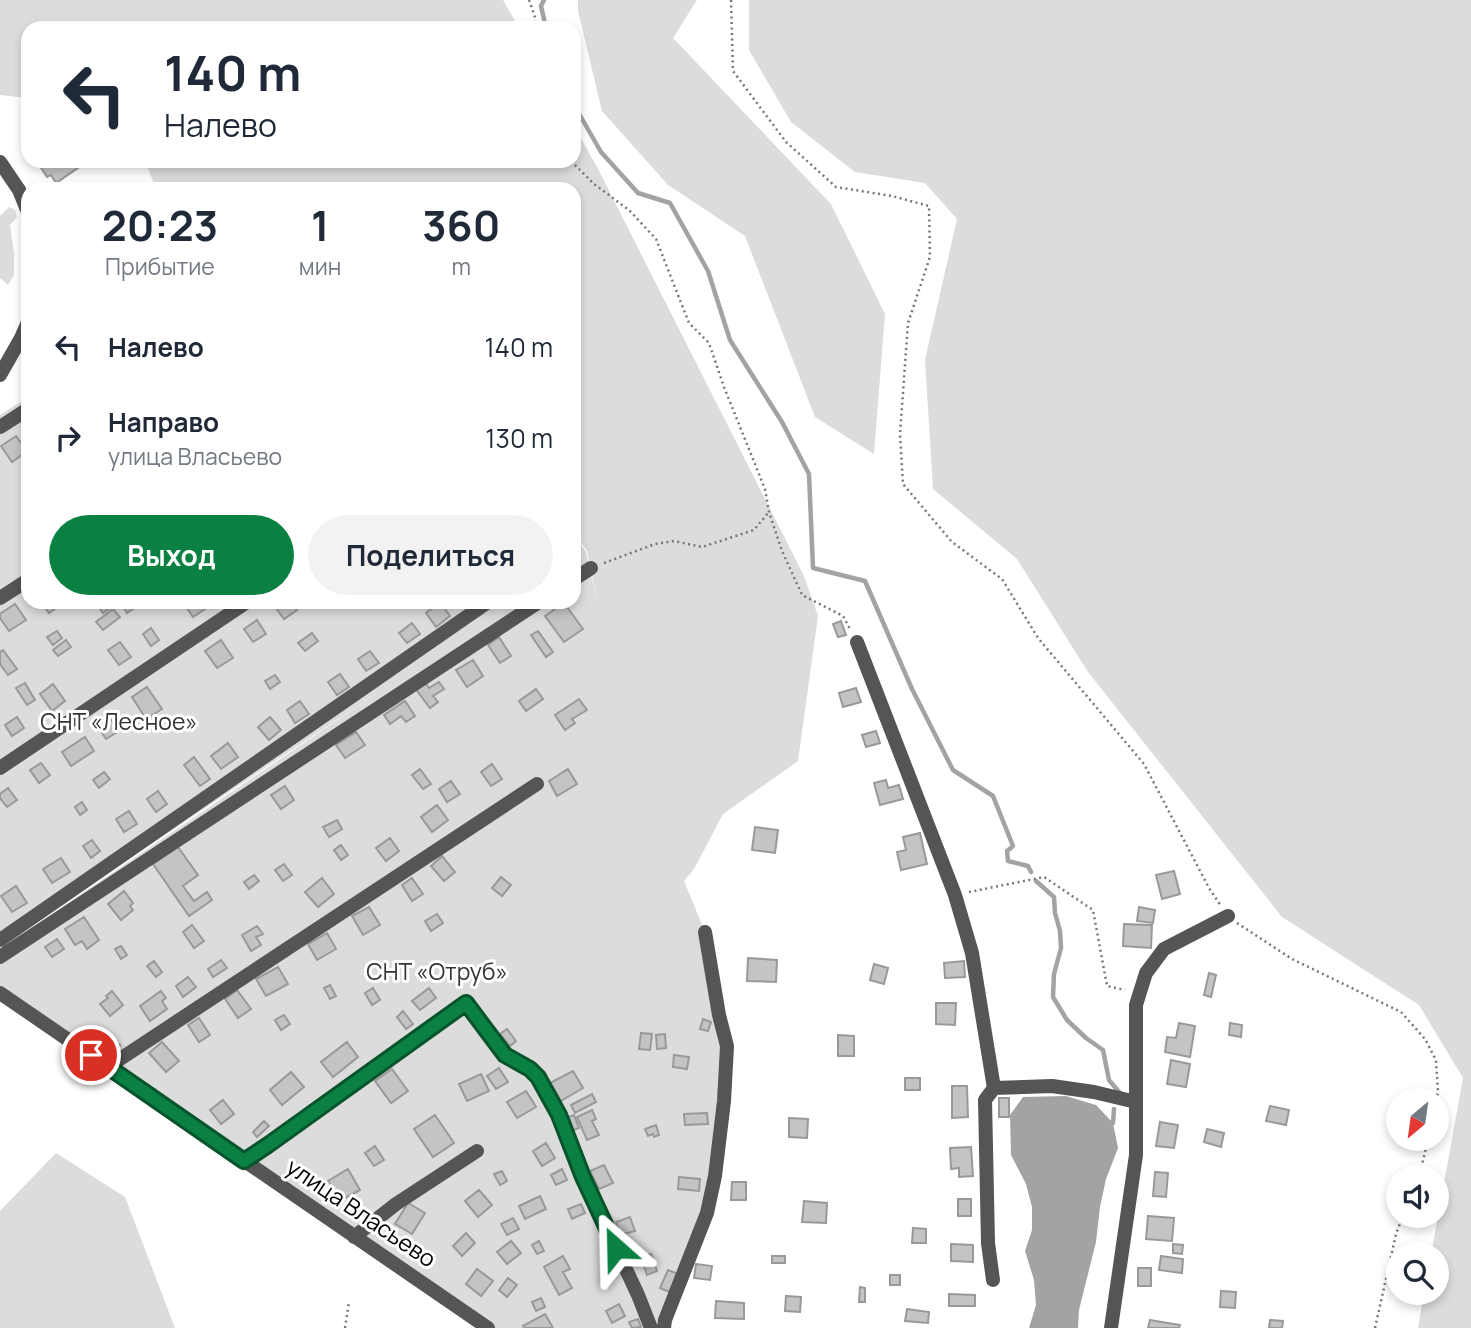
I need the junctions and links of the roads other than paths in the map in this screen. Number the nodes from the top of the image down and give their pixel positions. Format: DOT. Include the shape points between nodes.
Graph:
graph roads {
  1 [pos="0,162"];
  2 [pos="21,195"];
  3 [pos="21,338"];
  4 [pos="0,375"];
  5 [pos="21,414"];
  6 [pos="0,427"];
  7 [pos="591,568"];
  8 [pos="581,574"];
  9 [pos="21,584"];
  10 [pos="0,598"];
  11 [pos="237,609"];
  12 [pos="478,609"];
  13 [pos="528,609"];
  14 [pos="857,642"];
  15 [pos="0,768"];
  16 [pos="537,784"];
  17 [pos="1228,916"];
  18 [pos="705,932"];
  19 [pos="0,940"];
  20 [pos="0,957"];
  21 [pos="0,993"];
  22 [pos="108,1067"];
  23 [pos="993,1088"];
  24 [pos="1136,1102"];
  25 [pos="477,1151"];
  26 [pos="244,1161"];
  27 [pos="355,1237"];
  28 [pos="993,1280"];
  29 [pos="488,1328"];
  30 [pos="651,1328"];
  31 [pos="664,1328"];
  32 [pos="1111,1328"];
  1 -- 2 [label="street"];
  3 -- 4 [label="street"];
  5 -- 6 [label="street"];
  7 -- 8 [label="street"];
  9 -- 10 [label="street"];
  11 -- 15 [label="street"];
  12 -- 19 [label="street"];
  13 -- 20 [label="street"];
  14 -- 23 [label="street" via="955,895 972,953"];
  16 -- 22 [label="street"];
  17 -- 24 [label="street" via="1164,949 1146,973 1136,1005"];
  18 -- 31 [label="street" via="727,1046 724,1101 707,1213"];
  21 -- 22 [label="street, улица Власьево"];
  22 -- 26 [label="street, улица Власьево"];
  23 -- 24 [label="street" via="1052,1086"];
  23 -- 28 [label="street" via="985,1100"];
  24 -- 32 [label="street" via="1136,1155"];
  25 -- 27 [label="street"];
  26 -- 27 [label="street, улица Власьево"];
  26 -- 30 [label="street" via="466,1003 505,1055 538,1077 559,1115"];
  27 -- 29 [label="street, улица Власьево"];
}
